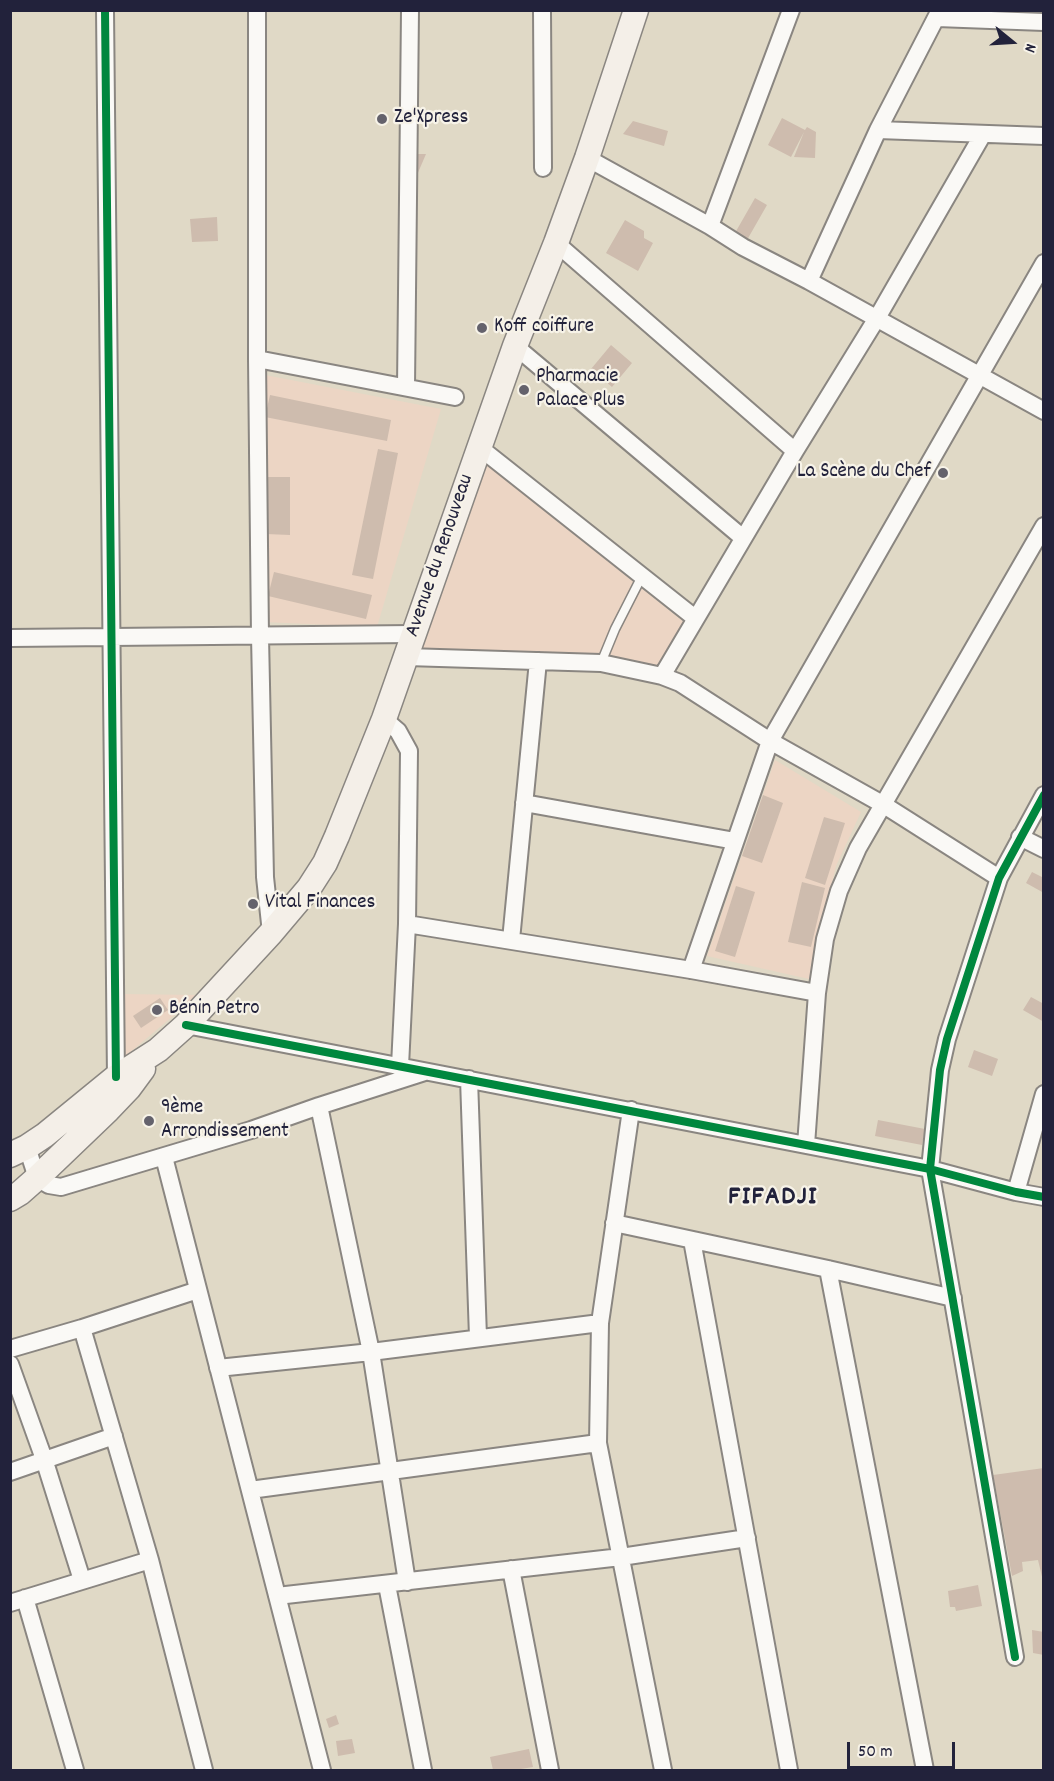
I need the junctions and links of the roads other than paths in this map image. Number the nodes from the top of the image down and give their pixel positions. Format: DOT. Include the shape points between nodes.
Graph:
graph roads {
  1 [pos="105,10"];
  2 [pos="257,10"];
  3 [pos="410,10"];
  4 [pos="542,10"];
  5 [pos="636,10"];
  6 [pos="791,10"];
  7 [pos="939,14"];
  8 [pos="1044,22"];
  9 [pos="878,130"];
  10 [pos="983,134"];
  11 [pos="1044,136"];
  12 [pos="587,158"];
  13 [pos="543,168"];
  14 [pos="710,226"];
  15 [pos="556,243"];
  16 [pos="1044,263"];
  17 [pos="809,281"];
  18 [pos="877,318"];
  19 [pos="515,346"];
  20 [pos="257,359"];
  21 [pos="979,375"];
  22 [pos="406,387"];
  23 [pos="455,397"];
  24 [pos="1044,411"];
  25 [pos="479,447"];
  26 [pos="795,451"];
  27 [pos="1044,526"];
  28 [pos="743,538"];
  29 [pos="642,576"];
  30 [pos="695,618"];
  31 [pos="260,636"];
  32 [pos="113,637"];
  33 [pos="10,638"];
  34 [pos="410,646"];
  35 [pos="538,661"];
  36 [pos="601,663"];
  37 [pos="662,676"];
  38 [pos="384,719"];
  39 [pos="770,741"];
  40 [pos="1044,795"];
  41 [pos="525,803"];
  42 [pos="884,805"];
  43 [pos="1020,837"];
  44 [pos="735,841"];
  45 [pos="1044,849"];
  46 [pos="999,878"];
  47 [pos="407,924"];
  48 [pos="271,933"];
  49 [pos="511,940"];
  50 [pos="691,970"];
  51 [pos="817,993"];
  52 [pos="186,1025"];
  53 [pos="158,1050"];
  54 [pos="400,1066"];
  55 [pos="426,1071"];
  56 [pos="116,1077"];
  57 [pos="469,1079"];
  58 [pos="1044,1094"];
  59 [pos="319,1106"];
  60 [pos="631,1110"];
  61 [pos="806,1144"];
  62 [pos="19,1151"];
  63 [pos="164,1157"];
  64 [pos="930,1168"];
  65 [pos="37,1178"];
  66 [pos="1016,1192"];
  67 [pos="1044,1197"];
  68 [pos="10,1199"];
  69 [pos="614,1223"];
  70 [pos="692,1240"];
  71 [pos="828,1269"];
  72 [pos="198,1290"];
  73 [pos="953,1298"];
  74 [pos="600,1323"];
  75 [pos="82,1328"];
  76 [pos="478,1337"];
  77 [pos="10,1349"];
  78 [pos="371,1352"];
  79 [pos="10,1364"];
  80 [pos="218,1368"];
  81 [pos="114,1436"];
  82 [pos="598,1443"];
  83 [pos="44,1459"];
  84 [pos="390,1471"];
  85 [pos="10,1472"];
  86 [pos="250,1490"];
  87 [pos="747,1539"];
  88 [pos="621,1557"];
  89 [pos="150,1560"];
  90 [pos="512,1569"];
  91 [pos="82,1580"];
  92 [pos="407,1582"];
  93 [pos="387,1585"];
  94 [pos="277,1596"];
  95 [pos="18,1601"];
  96 [pos="1015,1657"];
  97 [pos="75,1770"];
  98 [pos="204,1770"];
  99 [pos="322,1770"];
  100 [pos="423,1770"];
  101 [pos="550,1770"];
  102 [pos="663,1770"];
  103 [pos="789,1770"];
  104 [pos="925,1770"];
  1 -- 32 [label="street"];
  2 -- 20 [label="street"];
  3 -- 22 [label="street"];
  4 -- 13 [label="street"];
  5 -- 12 [label="main road, Avenue du Renouveau"];
  6 -- 14 [label="street"];
  7 -- 8 [label="street"];
  7 -- 9 [label="street"];
  9 -- 10 [label="street"];
  9 -- 17 [label="street"];
  10 -- 11 [label="street"];
  10 -- 18 [label="street"];
  12 -- 14 [label="street"];
  12 -- 15 [label="main road, Avenue du Renouveau"];
  14 -- 17 [label="street"];
  15 -- 19 [label="main road, Avenue du Renouveau"];
  15 -- 26 [label="street"];
  16 -- 21 [label="street"];
  17 -- 18 [label="street"];
  18 -- 21 [label="street"];
  18 -- 26 [label="street"];
  19 -- 25 [label="main road, Avenue du Renouveau"];
  19 -- 28 [label="street"];
  20 -- 22 [label="street"];
  20 -- 31 [label="street"];
  21 -- 24 [label="street"];
  21 -- 39 [label="street"];
  22 -- 23 [label="street"];
  25 -- 29 [label="street"];
  25 -- 34 [label="main road, Avenue du Renouveau"];
  26 -- 28 [label="street"];
  27 -- 42 [label="street"];
  28 -- 30 [label="street"];
  29 -- 30 [label="street"];
  29 -- 36 [label="lane"];
  30 -- 37 [label="street"];
  31 -- 32 [label="street"];
  31 -- 34 [label="street"];
  31 -- 48 [label="street" via="265,877"];
  32 -- 33 [label="street"];
  32 -- 56 [label="street"];
  34 -- 35 [label="street"];
  34 -- 38 [label="main road, Avenue du Renouveau"];
  35 -- 36 [label="street"];
  35 -- 41 [label="street"];
  36 -- 37 [label="street"];
  37 -- 39 [label="street" via="680,683"];
  38 -- 47 [label="street" via="398,730 408,751"];
  38 -- 48 [label="main road, Avenue du Renouveau" via="325,863"];
  39 -- 42 [label="street"];
  39 -- 44 [label="street"];
  40 -- 43 [label="street"];
  41 -- 44 [label="street"];
  41 -- 49 [label="street"];
  42 -- 46 [label="street"];
  42 -- 51 [label="street" via="858,848 839,891 825,939"];
  43 -- 45 [label="street"];
  43 -- 46 [label="street"];
  44 -- 50 [label="street"];
  46 -- 64 [label="street" via="947,1039"];
  47 -- 49 [label="street"];
  47 -- 54 [label="street"];
  48 -- 52 [label="main road, Avenue du Renouveau"];
  49 -- 50 [label="street"];
  50 -- 51 [label="street"];
  51 -- 61 [label="street"];
  52 -- 53 [label="main road, Avenue du Renouveau"];
  52 -- 54 [label="street"];
  53 -- 56 [label="main road, Avenue du Renouveau"];
  53 -- 65 [label="main road, Avenue du Renouveau" via="129,1088"];
  54 -- 55 [label="street"];
  55 -- 57 [label="street"];
  55 -- 59 [label="street"];
  56 -- 62 [label="main road, Avenue du Renouveau" via="45,1135"];
  57 -- 60 [label="street"];
  57 -- 76 [label="street"];
  58 -- 66 [label="street"];
  59 -- 63 [label="street"];
  59 -- 78 [label="street"];
  60 -- 61 [label="street"];
  60 -- 69 [label="street"];
  61 -- 64 [label="street"];
  62 -- 65 [label="street"];
  63 -- 65 [label="street" via="61,1186"];
  63 -- 72 [label="street"];
  64 -- 66 [label="street"];
  64 -- 73 [label="street"];
  65 -- 68 [label="main road, Avenue du Renouveau"];
  66 -- 67 [label="street"];
  69 -- 70 [label="street"];
  69 -- 74 [label="street"];
  70 -- 71 [label="street"];
  70 -- 87 [label="street"];
  71 -- 73 [label="street"];
  71 -- 104 [label="street"];
  72 -- 75 [label="street"];
  72 -- 80 [label="street"];
  73 -- 96 [label="street"];
  74 -- 76 [label="street"];
  74 -- 82 [label="street"];
  75 -- 77 [label="street"];
  75 -- 81 [label="street"];
  76 -- 78 [label="street"];
  78 -- 80 [label="street"];
  78 -- 84 [label="street"];
  79 -- 83 [label="street"];
  80 -- 86 [label="street"];
  81 -- 83 [label="street"];
  81 -- 89 [label="street"];
  82 -- 84 [label="street"];
  82 -- 88 [label="street"];
  83 -- 85 [label="street"];
  83 -- 91 [label="street"];
  84 -- 86 [label="street"];
  84 -- 92 [label="street"];
  86 -- 94 [label="street"];
  87 -- 88 [label="street"];
  87 -- 103 [label="street"];
  88 -- 90 [label="street"];
  88 -- 102 [label="street"];
  89 -- 91 [label="street"];
  89 -- 98 [label="street"];
  90 -- 92 [label="street"];
  90 -- 101 [label="street"];
  91 -- 95 [label="street"];
  92 -- 93 [label="street"];
  93 -- 94 [label="street"];
  93 -- 100 [label="street"];
  94 -- 99 [label="street"];
  95 -- 97 [label="street"];
}
